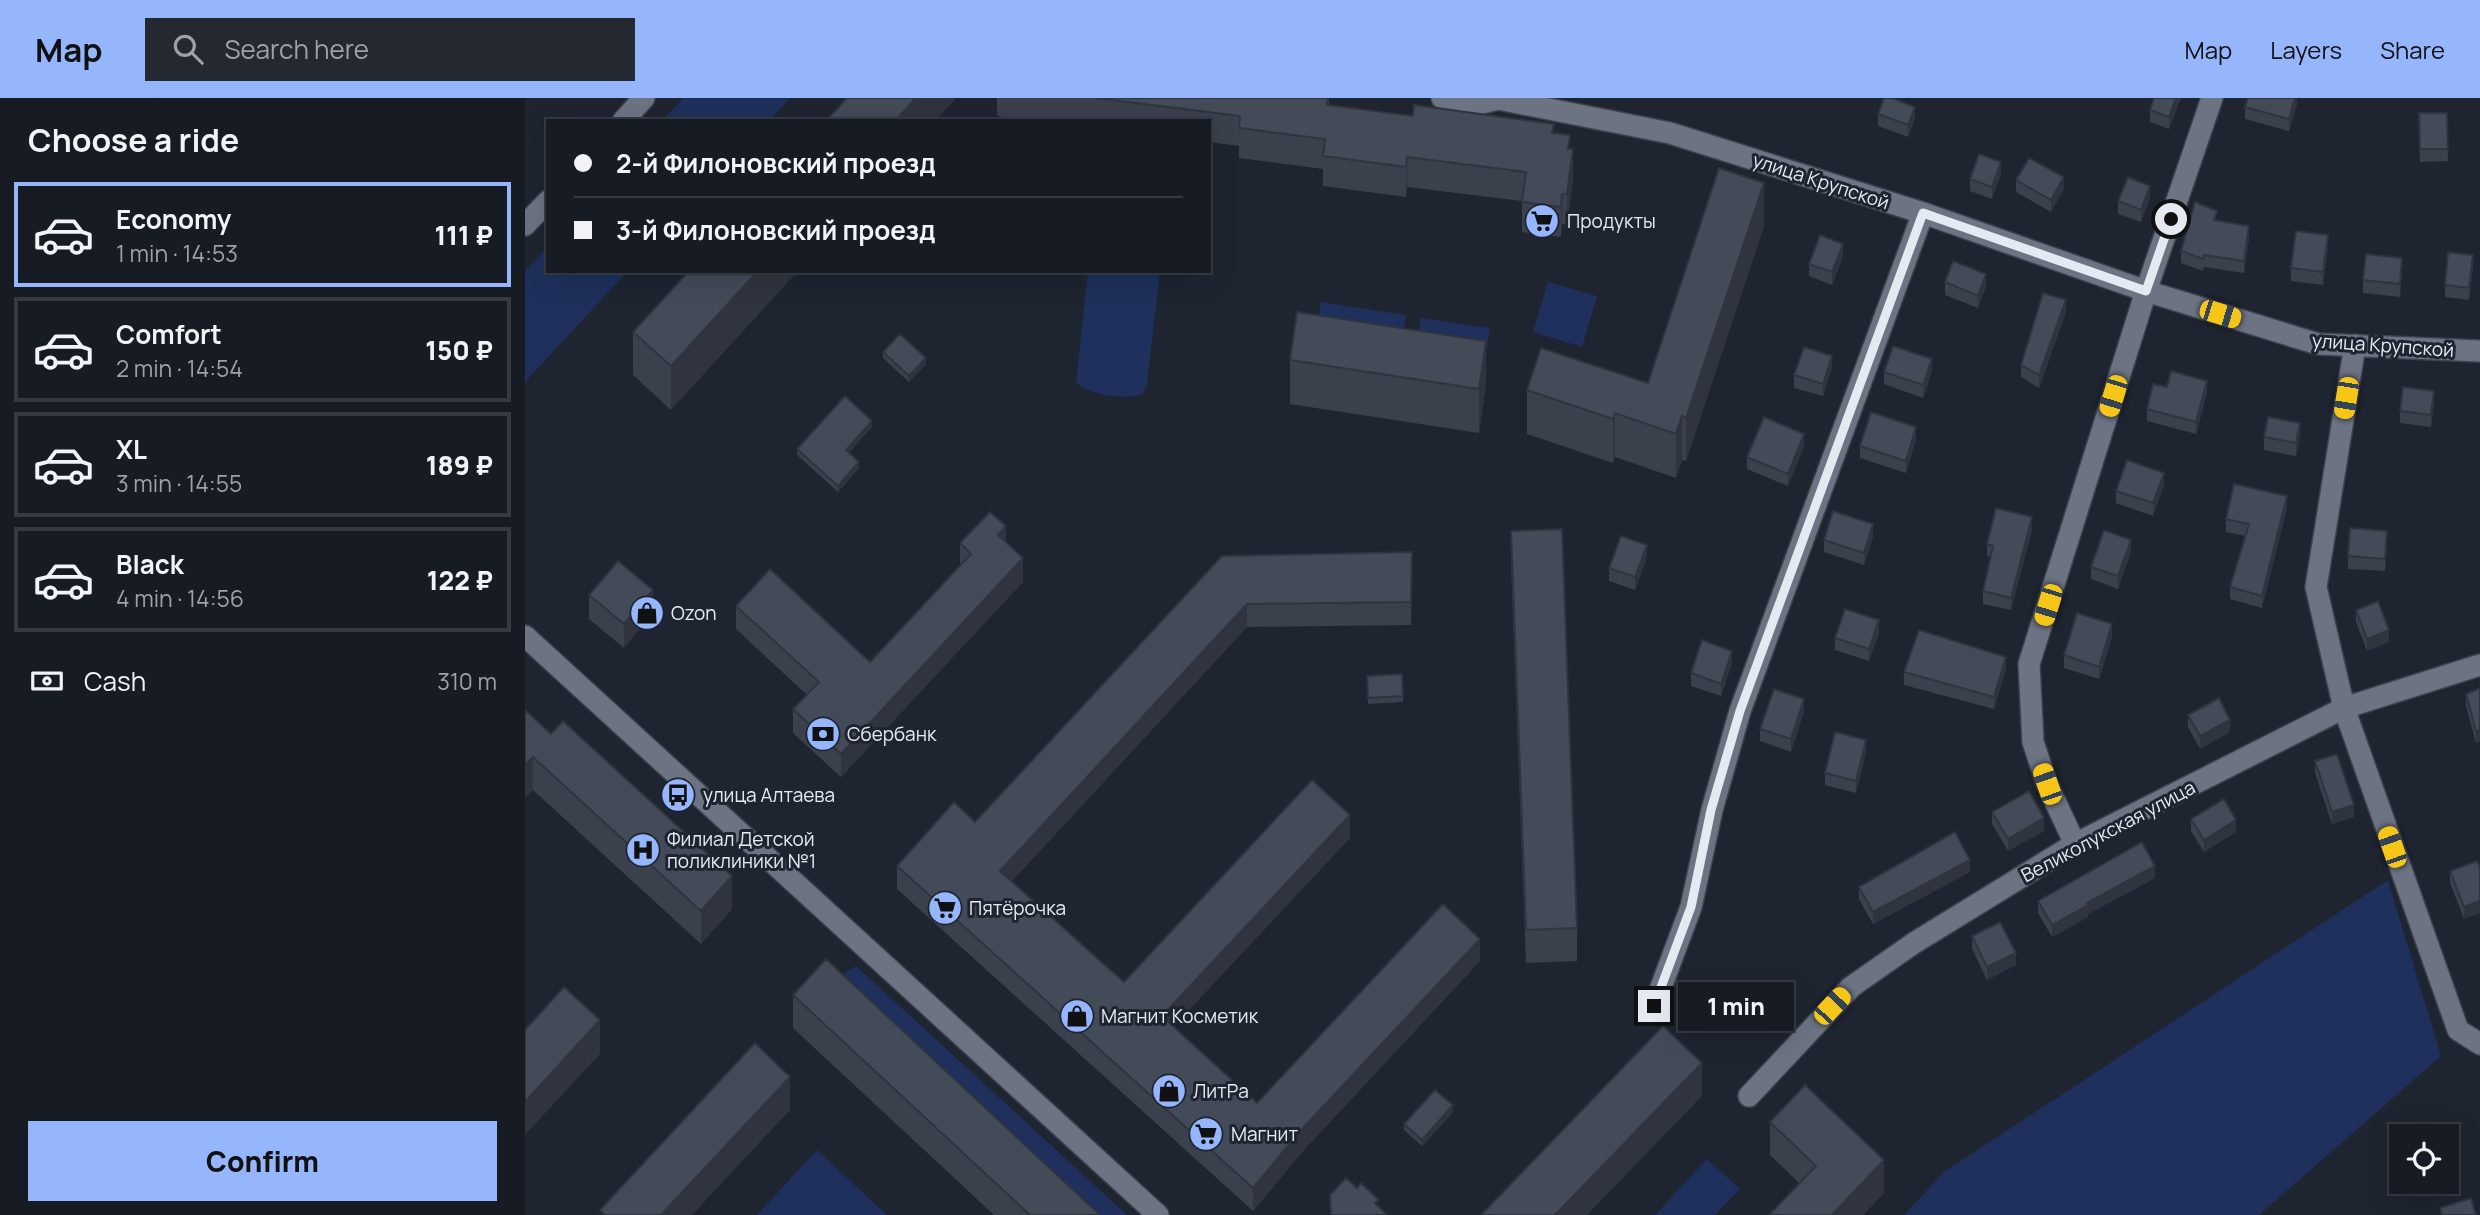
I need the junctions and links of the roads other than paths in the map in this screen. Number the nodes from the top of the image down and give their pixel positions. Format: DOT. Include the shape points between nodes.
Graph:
graph roads {
  1 [pos="645,98"];
  2 [pos="1442,98"];
  3 [pos="2212,98"];
  4 [pos="1482,101"];
  5 [pos="625,119"];
  6 [pos="546,203"];
  7 [pos="1923,213"];
  8 [pos="525,225"];
  9 [pos="2146,291"];
  10 [pos="2355,345"];
  11 [pos="2480,351"];
  12 [pos="525,636"];
  13 [pos="2480,666"];
  14 [pos="2344,708"];
  15 [pos="2075,844"];
  16 [pos="1654,1006"];
  17 [pos="2480,1044"];
  18 [pos="1749,1096"];
  19 [pos="1158,1215"];
  1 -- 5 [label="street"];
  2 -- 4 [label="street, улица Крупской"];
  3 -- 9 [label="street"];
  4 -- 7 [label="street, улица Крупской" via="1498,99 1669,133"];
  6 -- 8 [label="street"];
  7 -- 9 [label="street, улица Крупской"];
  7 -- 16 [label="street" via="1740,711 1711,810 1691,907"];
  9 -- 10 [label="street, улица Крупской" via="2318,344"];
  9 -- 15 [label="street" via="2029,664 2033,742"];
  10 -- 11 [label="street, улица Крупской"];
  10 -- 14 [label="street" via="2316,587"];
  12 -- 19 [label="street"];
  13 -- 14 [label="street, Великолукская улица"];
  14 -- 15 [label="street, Великолукская улица"];
  14 -- 17 [label="street" via="2458,1030"];
  15 -- 18 [label="street, Великолукская улица" via="1850,987"];
}
